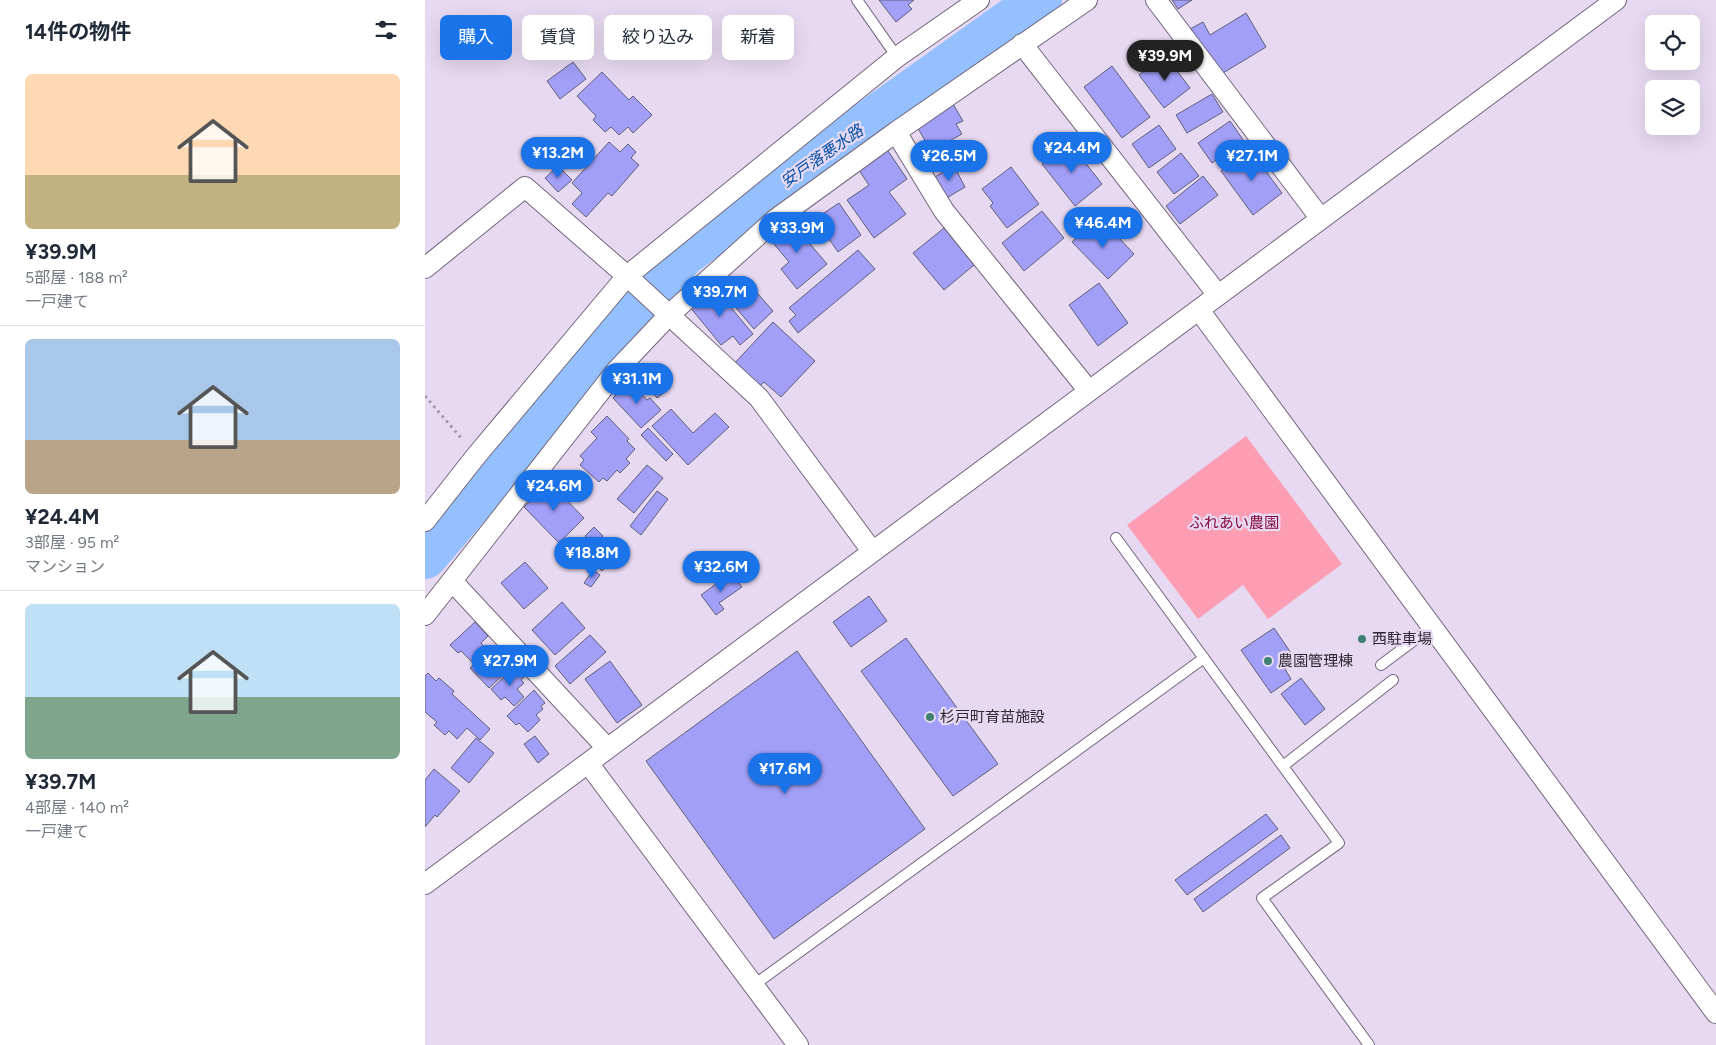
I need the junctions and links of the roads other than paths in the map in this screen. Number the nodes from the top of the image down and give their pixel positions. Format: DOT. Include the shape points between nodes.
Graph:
graph roads {
  1 [pos="857,0"];
  2 [pos="979,0"];
  3 [pos="1087,0"];
  4 [pos="1156,0"];
  5 [pos="1616,0"];
  6 [pos="1022,44"];
  7 [pos="897,57"];
  8 [pos="896,132"];
  9 [pos="1321,219"];
  10 [pos="425,268"];
  11 [pos="631,280"];
  12 [pos="1218,295"];
  13 [pos="1199,310"];
  14 [pos="666,312"];
  15 [pos="1089,391"];
  16 [pos="425,521"];
  17 [pos="1116,538"];
  18 [pos="871,551"];
  19 [pos="452,581"];
  20 [pos="425,615"];
  21 [pos="1433,627"];
  22 [pos="1204,658"];
  23 [pos="1381,665"];
  24 [pos="1393,680"];
  25 [pos="607,748"];
  26 [pos="588,762"];
  27 [pos="1283,766"];
  28 [pos="425,884"];
  29 [pos="754,985"];
  30 [pos="1716,1013"];
  31 [pos="798,1045"];
  32 [pos="1369,1045"];
  1 -- 7 [label="lane"];
  2 -- 7 [label="street"];
  3 -- 6 [label="street"];
  4 -- 9 [label="street"];
  5 -- 9 [label="street"];
  6 -- 8 [label="street"];
  6 -- 12 [label="street"];
  7 -- 11 [label="street"];
  8 -- 14 [label="street" via="776,219"];
  8 -- 15 [label="street" via="943,210"];
  9 -- 12 [label="street"];
  10 -- 11 [label="street" via="525,187"];
  11 -- 14 [label="street"];
  11 -- 16 [label="street" via="476,456"];
  12 -- 13 [label="street"];
  13 -- 15 [label="street"];
  13 -- 21 [label="street"];
  14 -- 18 [label="street" via="759,398"];
  14 -- 19 [label="street"];
  15 -- 18 [label="street"];
  17 -- 22 [label="lane"];
  18 -- 25 [label="street"];
  19 -- 20 [label="street"];
  19 -- 25 [label="street"];
  21 -- 23 [label="lane"];
  21 -- 30 [label="street"];
  22 -- 27 [label="lane"];
  22 -- 29 [label="lane"];
  24 -- 27 [label="lane"];
  25 -- 26 [label="street"];
  26 -- 28 [label="street"];
  26 -- 29 [label="street"];
  27 -- 32 [label="lane" via="1339,843 1262,898"];
  29 -- 31 [label="street"];
}
